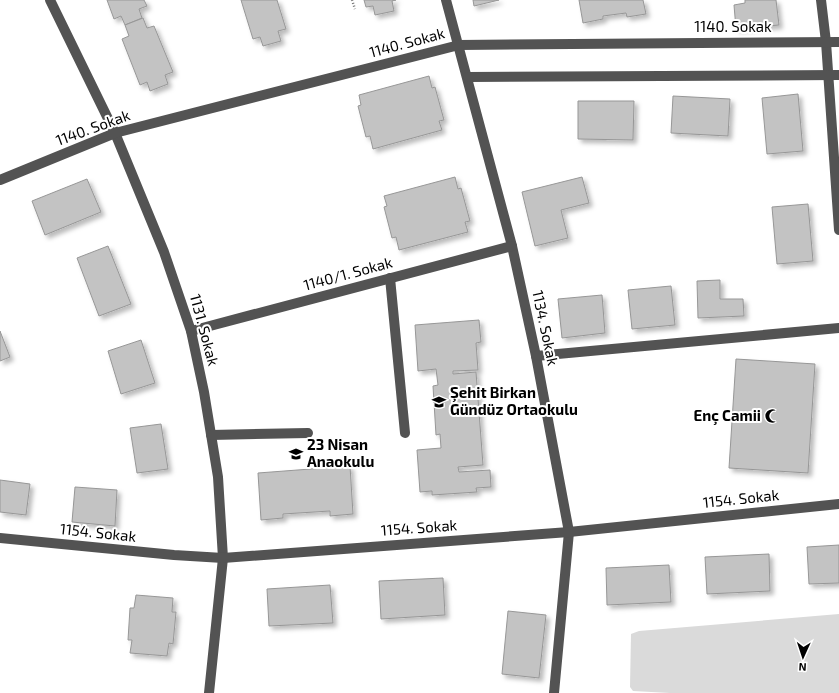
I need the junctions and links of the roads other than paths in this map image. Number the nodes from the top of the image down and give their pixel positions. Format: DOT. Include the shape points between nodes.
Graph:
graph roads {
  1 [pos="50,0"];
  2 [pos="446,0"];
  3 [pos="821,0"];
  4 [pos="826,42"];
  5 [pos="839,42"];
  6 [pos="459,45"];
  7 [pos="827,75"];
  8 [pos="839,75"];
  9 [pos="468,77"];
  10 [pos="115,133"];
  11 [pos="0,180"];
  12 [pos="839,230"];
  13 [pos="512,246"];
  14 [pos="390,278"];
  15 [pos="839,328"];
  16 [pos="192,331"];
  17 [pos="536,356"];
  18 [pos="308,433"];
  19 [pos="405,433"];
  20 [pos="211,435"];
  21 [pos="839,504"];
  22 [pos="568,532"];
  23 [pos="0,538"];
  24 [pos="223,558"];
  25 [pos="209,693"];
  26 [pos="554,693"];
  1 -- 10 [label="street, 1131. Sokak"];
  2 -- 6 [label="street, 1134. Sokak"];
  3 -- 4 [label="street"];
  4 -- 5 [label="street, 1140. Sokak"];
  4 -- 6 [label="street, 1140. Sokak"];
  4 -- 7 [label="street"];
  6 -- 9 [label="street, 1134. Sokak"];
  6 -- 10 [label="street, 1140. Sokak"];
  7 -- 8 [label="street"];
  7 -- 9 [label="street"];
  7 -- 12 [label="street"];
  9 -- 13 [label="street, 1134. Sokak"];
  10 -- 11 [label="street, 1140. Sokak"];
  10 -- 16 [label="street, 1131. Sokak" via="164,252"];
  13 -- 14 [label="street, 1140/1. Sokak"];
  13 -- 17 [label="street, 1134. Sokak"];
  14 -- 16 [label="street, 1140/1. Sokak"];
  14 -- 19 [label="street"];
  15 -- 17 [label="street"];
  16 -- 20 [label="street, 1131. Sokak"];
  17 -- 22 [label="street, 1134. Sokak"];
  18 -- 20 [label="street"];
  20 -- 24 [label="street, 1131. Sokak" via="218,477"];
  21 -- 22 [label="street, 1154. Sokak"];
  22 -- 24 [label="street, 1154. Sokak"];
  22 -- 26 [label="street, 1134. Sokak"];
  23 -- 24 [label="street, 1154. Sokak"];
  24 -- 25 [label="street, 1131. Sokak"];
}
